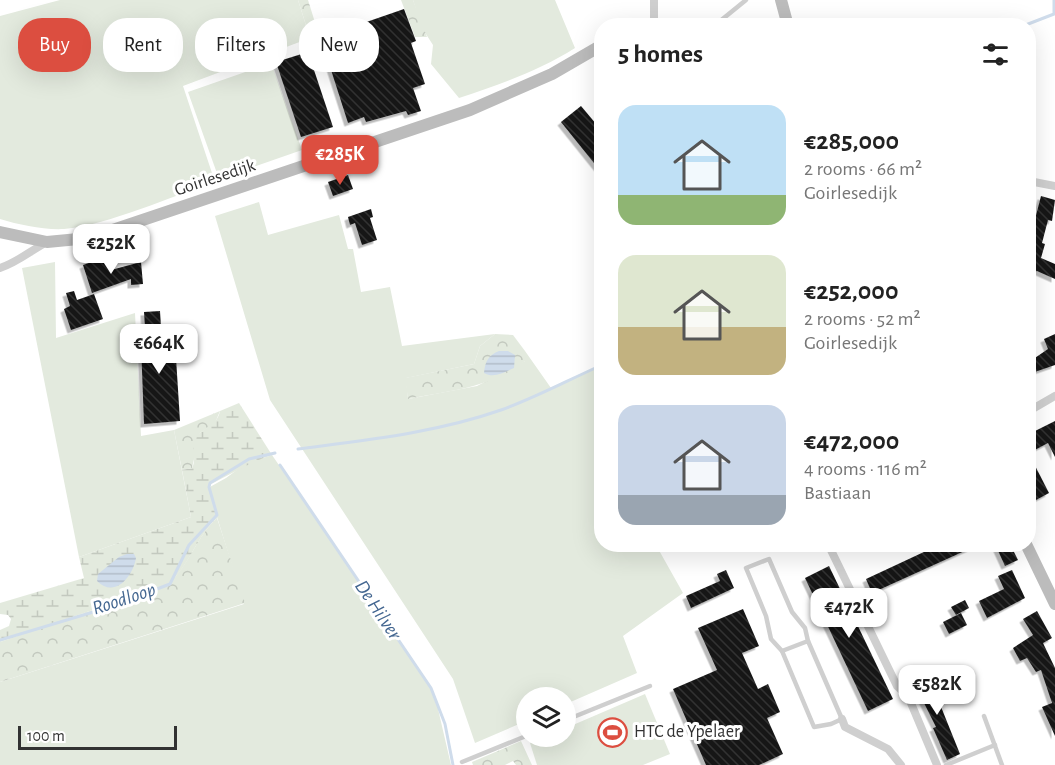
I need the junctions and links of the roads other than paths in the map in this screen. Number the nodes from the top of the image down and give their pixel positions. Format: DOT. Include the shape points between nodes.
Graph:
graph roads {
  1 [pos="654,0"];
  2 [pos="747,0"];
  3 [pos="781,0"];
  4 [pos="655,18"];
  5 [pos="724,18"];
  6 [pos="786,18"];
  7 [pos="594,50"];
  8 [pos="1036,182"];
  9 [pos="1055,186"];
  10 [pos="0,232"];
  11 [pos="47,242"];
  12 [pos="0,268"];
  13 [pos="1055,396"];
  14 [pos="1036,407"];
  15 [pos="832,552"];
  16 [pos="1030,552"];
  17 [pos="1055,604"];
  18 [pos="808,641"];
  19 [pos="782,651"];
  20 [pos="650,686"];
  21 [pos="576,716"];
  22 [pos="984,716"];
  23 [pos="842,719"];
  24 [pos="516,740"];
  25 [pos="994,745"];
  26 [pos="462,762"];
  27 [pos="901,765"];
  28 [pos="937,765"];
  29 [pos="946,765"];
  30 [pos="1002,765"];
  1 -- 4 [label="street"];
  2 -- 5 [label="lane"];
  3 -- 6 [label="street"];
  7 -- 11 [label="street, Goirlesedijk" via="552,74 470,110 88,238"];
  8 -- 9 [label="street"];
  10 -- 11 [label="street, Goirlesedijk"];
  11 -- 12 [label="street" via="17,263"];
  13 -- 14 [label="street"];
  15 -- 28 [label="street" via="897,686 908,696"];
  16 -- 17 [label="street"];
  18 -- 19 [label="lane"];
  18 -- 19 [label="lane" via="769,559 746,568 771,639"];
  18 -- 23 [label="lane"];
  19 -- 23 [label="lane" via="814,727"];
  20 -- 21 [label="lane"];
  22 -- 25 [label="lane"];
  23 -- 27 [label="street" via="845,727 888,749"];
  24 -- 26 [label="lane"];
  25 -- 29 [label="lane"];
  25 -- 30 [label="lane"];
}
